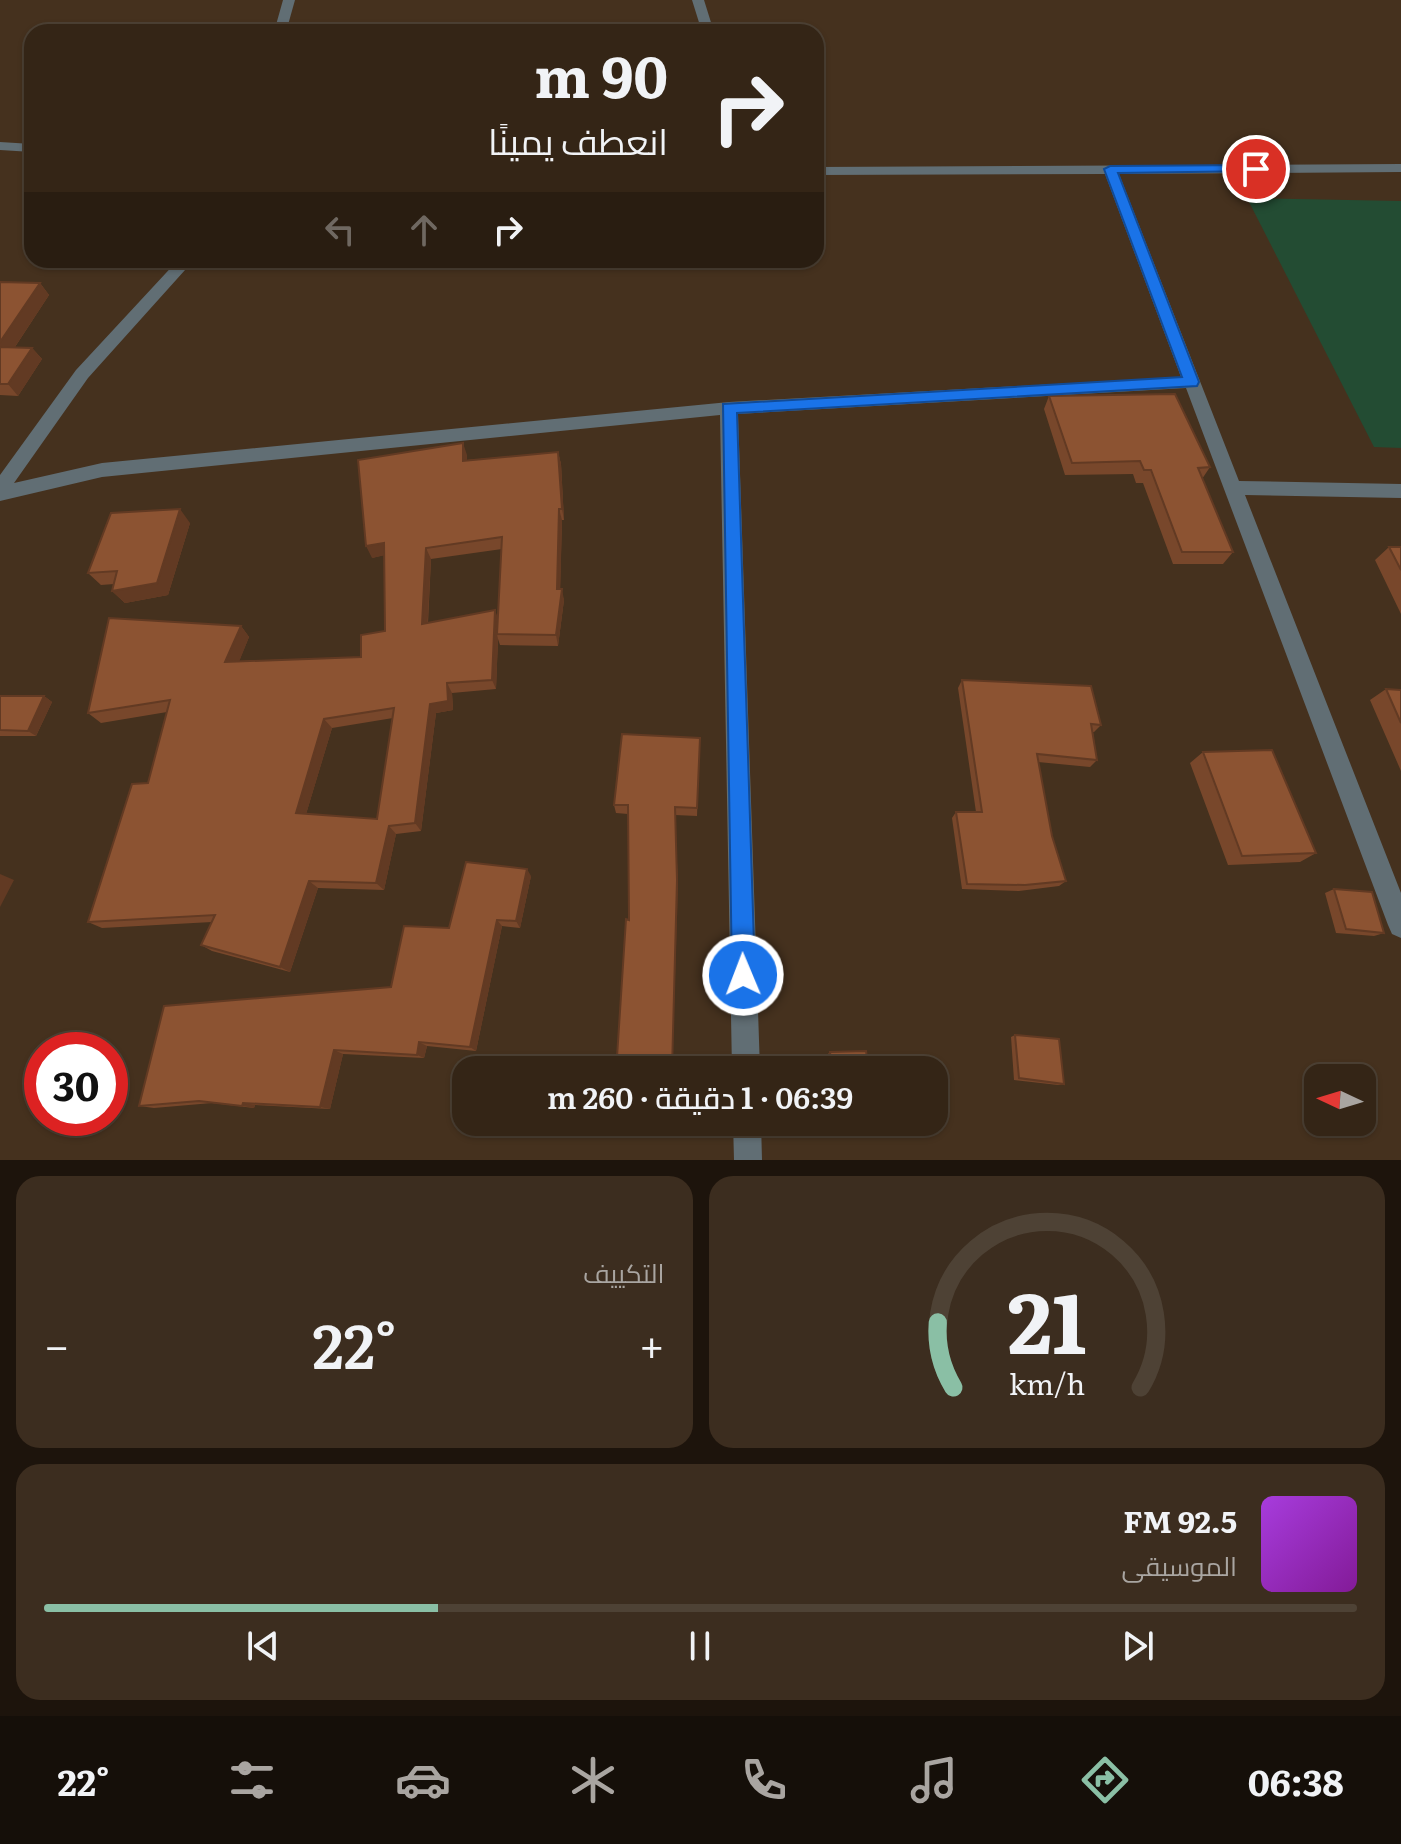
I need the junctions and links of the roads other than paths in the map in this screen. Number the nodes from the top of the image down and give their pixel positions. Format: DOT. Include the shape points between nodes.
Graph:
graph roads {
  1 [pos="289,0"];
  2 [pos="698,0"];
  3 [pos="282,24"];
  4 [pos="706,24"];
  5 [pos="0,146"];
  6 [pos="24,148"];
  7 [pos="1401,168"];
  8 [pos="1110,169"];
  9 [pos="824,171"];
  10 [pos="179,268"];
  11 [pos="1192,382"];
  12 [pos="729,408"];
  13 [pos="1233,488"];
  14 [pos="1401,491"];
  15 [pos="0,492"];
  16 [pos="1401,925"];
  17 [pos="746,1056"];
  18 [pos="747,1136"];
  19 [pos="748,1160"];
  1 -- 3 [label="street"];
  2 -- 4 [label="street"];
  5 -- 6 [label="street"];
  7 -- 8 [label="street"];
  8 -- 9 [label="street"];
  8 -- 11 [label="street"];
  10 -- 15 [label="street" via="82,374"];
  11 -- 12 [label="street"];
  11 -- 13 [label="street"];
  12 -- 15 [label="street" via="102,470"];
  12 -- 17 [label="street"];
  13 -- 14 [label="street"];
  13 -- 16 [label="street"];
  18 -- 19 [label="street"];
}
